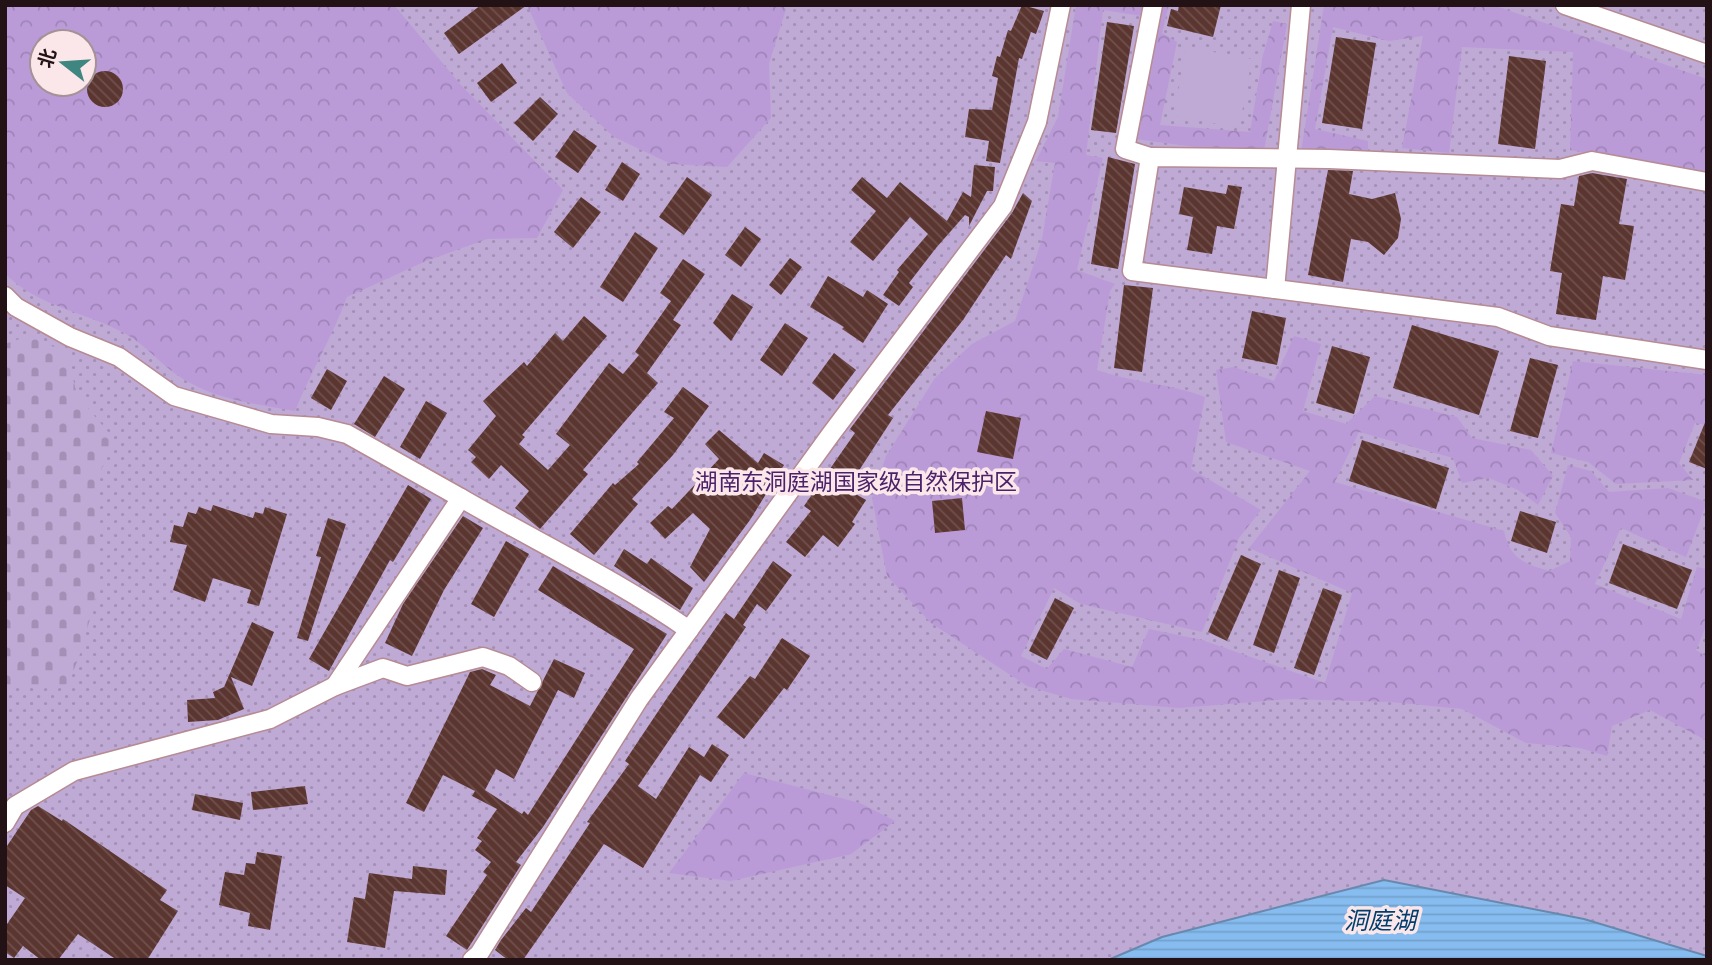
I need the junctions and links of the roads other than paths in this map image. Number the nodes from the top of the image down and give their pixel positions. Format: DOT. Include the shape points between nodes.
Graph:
graph roads {
  1 [pos="1061,5"];
  2 [pos="1153,5"];
  3 [pos="1301,5"];
  4 [pos="1565,5"];
  5 [pos="1707,54"];
  6 [pos="1150,157"];
  7 [pos="1287,159"];
  8 [pos="1707,182"];
  9 [pos="1275,289"];
  10 [pos="5,296"];
  11 [pos="1707,360"];
  12 [pos="461,498"];
  13 [pos="689,630"];
  14 [pos="531,682"];
  15 [pos="335,686"];
  16 [pos="5,823"];
  17 [pos="472,960"];
  1 -- 13 [label="street" via="1037,122 1003,206"];
  2 -- 6 [label="street" via="1125,149"];
  3 -- 7 [label="street"];
  4 -- 5 [label="street"];
  6 -- 7 [label="street"];
  6 -- 9 [label="street" via="1132,271"];
  7 -- 8 [label="street" via="1560,169 1592,161"];
  7 -- 9 [label="street"];
  9 -- 11 [label="street" via="1498,317 1549,336"];
  10 -- 12 [label="street" via="69,337 119,357 174,396 271,424 347,434"];
  12 -- 13 [label="street" via="601,574"];
  12 -- 15 [label="street"];
  13 -- 17 [label="street" via="639,699"];
  14 -- 15 [label="street" via="509,666 483,657 407,676 383,668"];
  15 -- 16 [label="street" via="270,719 74,771 15,806"];
}
